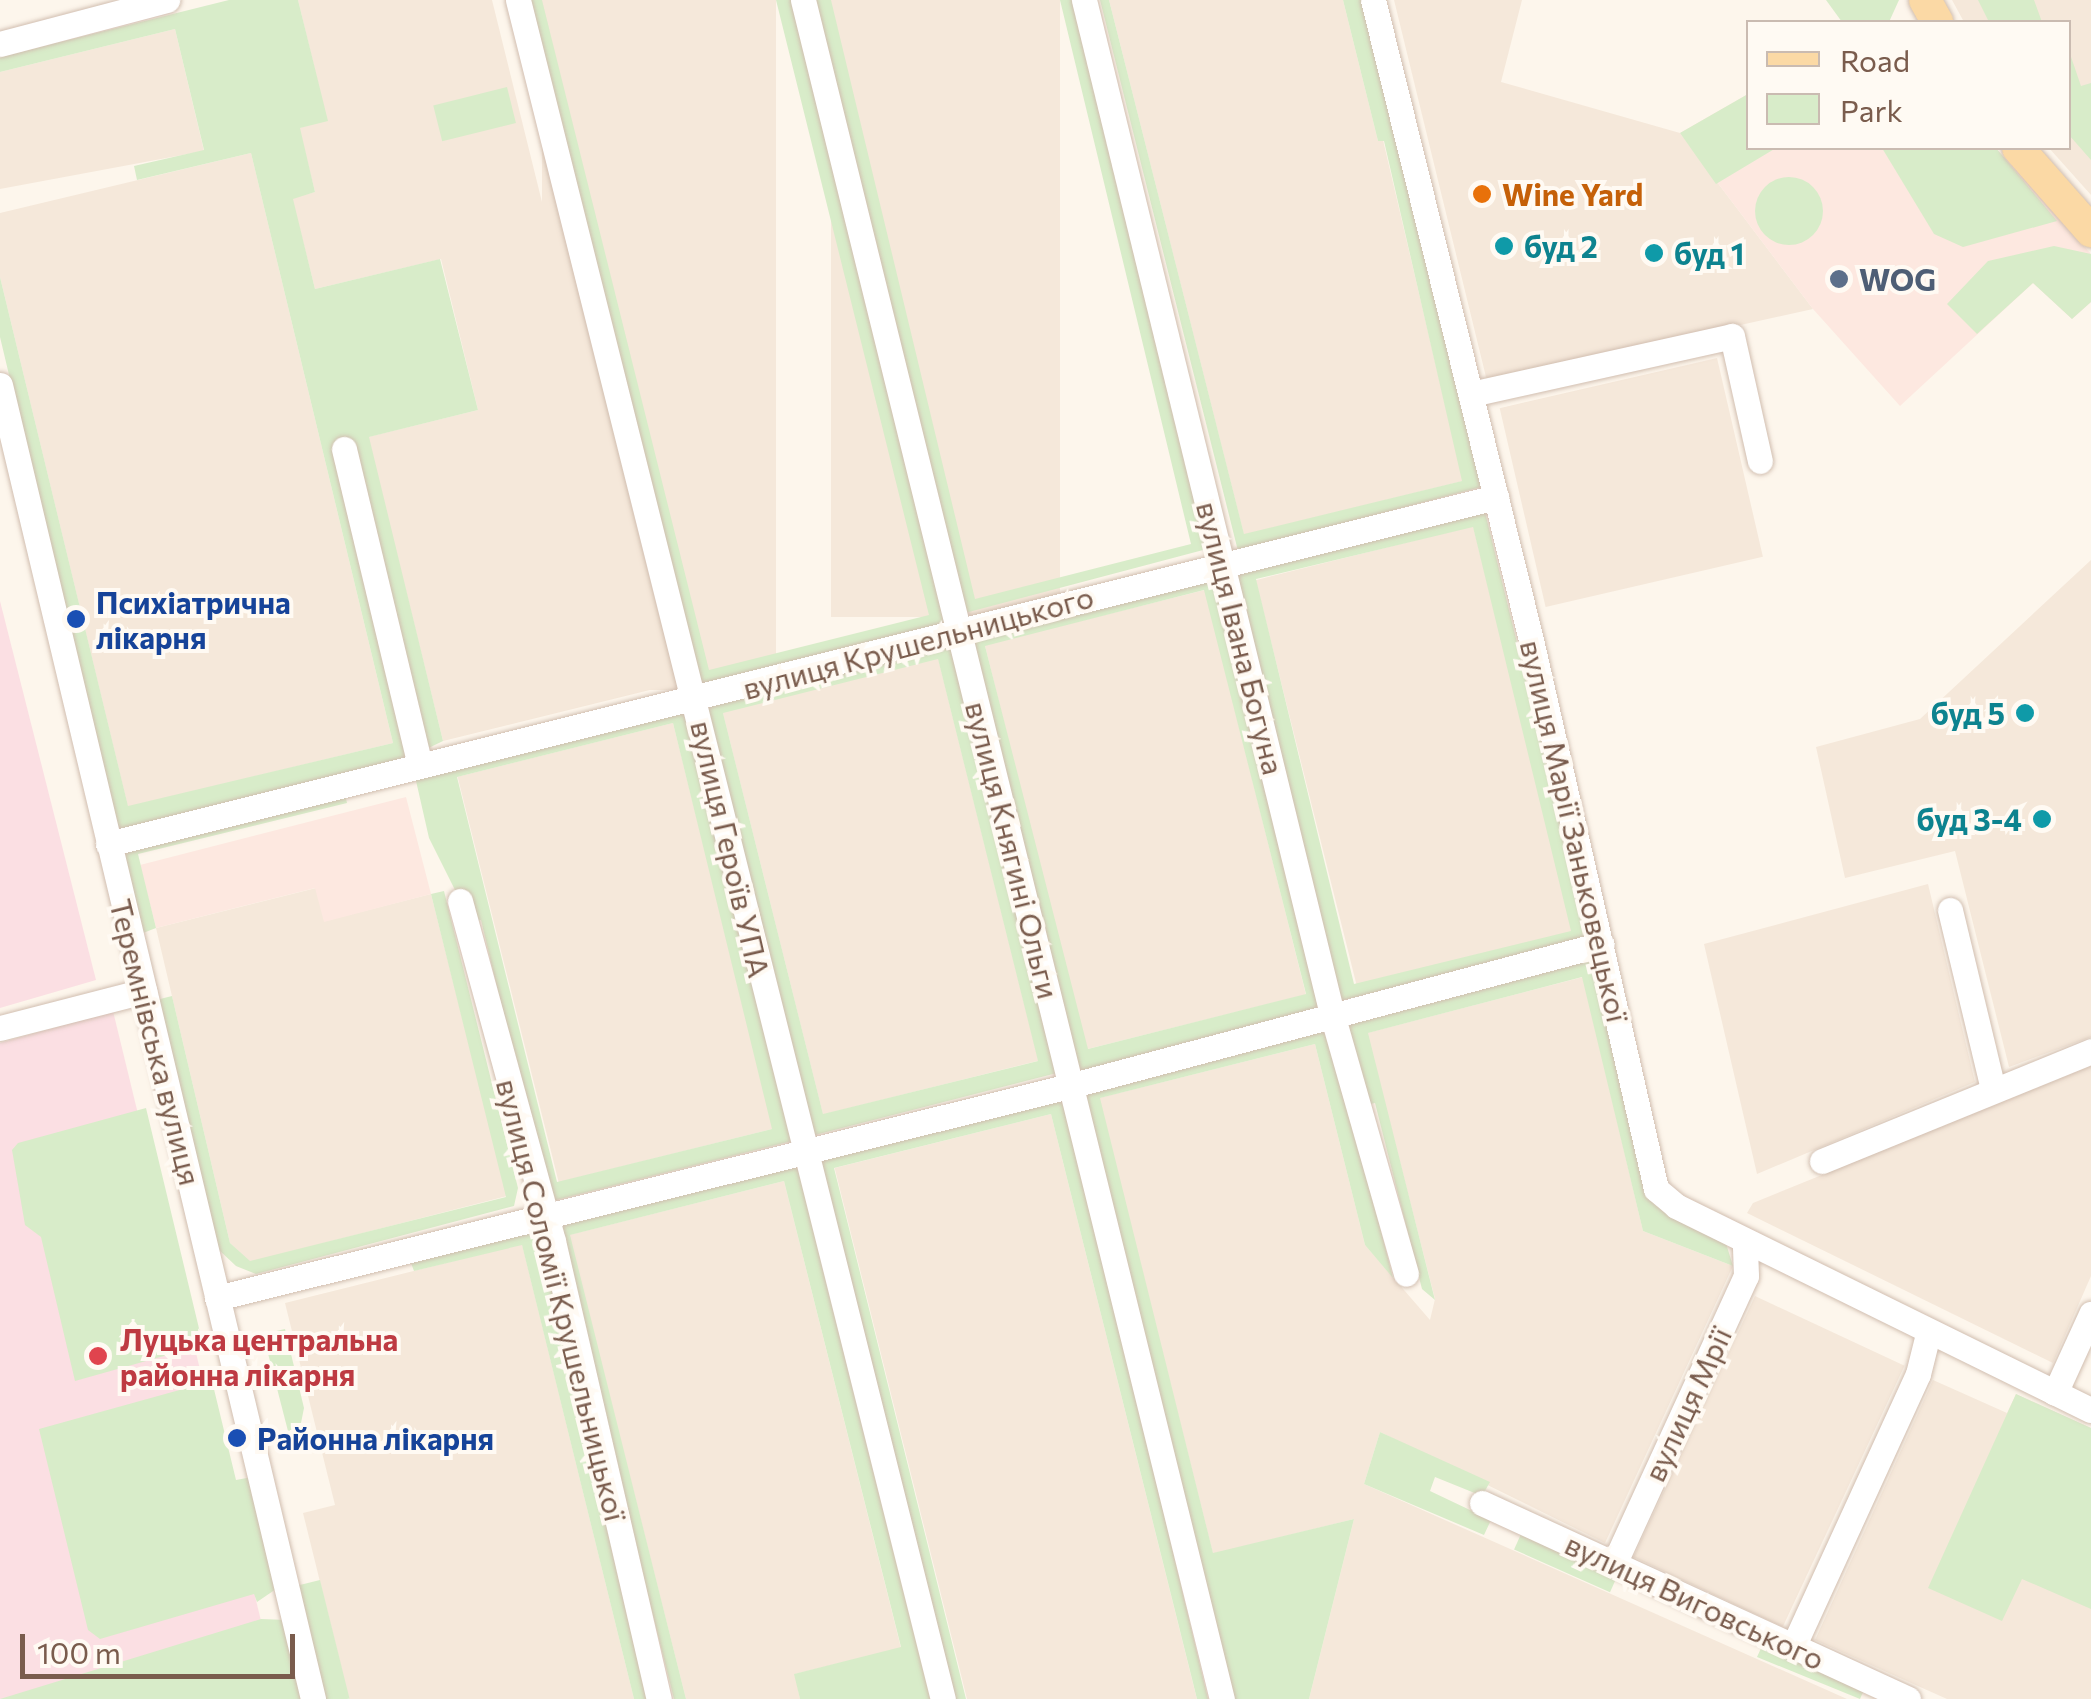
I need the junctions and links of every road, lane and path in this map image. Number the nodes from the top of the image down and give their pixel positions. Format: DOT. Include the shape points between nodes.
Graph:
graph roads {
  1 [pos="167,0"];
  2 [pos="518,0"];
  3 [pos="803,0"];
  4 [pos="1084,0"];
  5 [pos="1373,0"];
  6 [pos="0,44"];
  7 [pos="2020,150"];
  8 [pos="2091,231"];
  9 [pos="0,385"];
  10 [pos="1471,394"];
  11 [pos="344,448"];
  12 [pos="1760,461"];
  13 [pos="1496,497"];
  14 [pos="1223,564"];
  15 [pos="957,630"];
  16 [pos="696,700"];
  17 [pos="419,761"];
  18 [pos="108,844"];
  19 [pos="460,901"];
  20 [pos="1950,910"];
  21 [pos="1602,944"];
  22 [pos="144,991"];
  23 [pos="1332,1014"];
  24 [pos="0,1028"];
  25 [pos="2091,1051"];
  26 [pos="1072,1085"];
  27 [pos="1992,1090"];
  28 [pos="801,1148"];
  29 [pos="1822,1161"];
  30 [pos="541,1214"];
  31 [pos="1745,1241"];
  32 [pos="1406,1274"];
  33 [pos="218,1298"];
  34 [pos="2091,1314"];
  35 [pos="1928,1334"];
  36 [pos="2055,1393"];
  37 [pos="2091,1410"];
  38 [pos="1482,1503"];
  39 [pos="1614,1564"];
  40 [pos="1793,1648"];
  41 [pos="313,1699"];
  42 [pos="659,1699"];
  43 [pos="943,1699"];
  44 [pos="1222,1699"];
  45 [pos="1908,1699"];
  1 -- 6 [label="street"];
  2 -- 16 [label="street, вулиця Героїв УПА"];
  3 -- 15 [label="street, вулиця Княгині Ольги"];
  4 -- 14 [label="street, вулиця Івана Богуна"];
  5 -- 10 [label="street, вулиця Марії Заньковецької"];
  7 -- 8 [label="main road"];
  9 -- 18 [label="street, Теремнівська вулиця"];
  10 -- 12 [label="street" via="1732,336"];
  10 -- 13 [label="street, вулиця Марії Заньковецької"];
  11 -- 17 [label="street"];
  13 -- 14 [label="street, вулиця Крушельницького"];
  13 -- 21 [label="street, вулиця Марії Заньковецької"];
  14 -- 15 [label="street, вулиця Крушельницького"];
  14 -- 23 [label="street, вулиця Івана Богуна"];
  15 -- 16 [label="street, вулиця Крушельницького"];
  15 -- 26 [label="street, вулиця Княгині Ольги"];
  16 -- 17 [label="street, вулиця Крушельницького"];
  16 -- 28 [label="street, вулиця Героїв УПА"];
  17 -- 18 [label="street, вулиця Крушельницького"];
  18 -- 22 [label="street, Теремнівська вулиця"];
  19 -- 30 [label="street, вулиця Соломії Крушельницької"];
  20 -- 27 [label="street"];
  21 -- 23 [label="street"];
  21 -- 31 [label="street, вулиця Марії Заньковецької" via="1656,1189"];
  22 -- 24 [label="street"];
  22 -- 33 [label="street, Теремнівська вулиця"];
  23 -- 26 [label="street"];
  23 -- 32 [label="street, вулиця Івана Богуна"];
  25 -- 27 [label="street"];
  26 -- 28 [label="street"];
  26 -- 44 [label="street, вулиця Княгині Ольги"];
  27 -- 29 [label="street"];
  28 -- 30 [label="street"];
  28 -- 43 [label="street, вулиця Героїв УПА"];
  30 -- 33 [label="street"];
  30 -- 42 [label="street, вулиця Соломії Крушельницької" via="553,1241"];
  31 -- 35 [label="street, вулиця Марії Заньковецької"];
  31 -- 39 [label="street, вулиця Мрії" via="1746,1276"];
  33 -- 41 [label="street, Теремнівська вулиця"];
  34 -- 36 [label="street"];
  35 -- 36 [label="street, вулиця Марії Заньковецької"];
  35 -- 40 [label="street" via="1918,1374"];
  36 -- 37 [label="street, вулиця Марії Заньковецької"];
  38 -- 39 [label="street, вулиця Виговського"];
  39 -- 40 [label="street, вулиця Виговського"];
  40 -- 45 [label="street, вулиця Виговського"];
}
